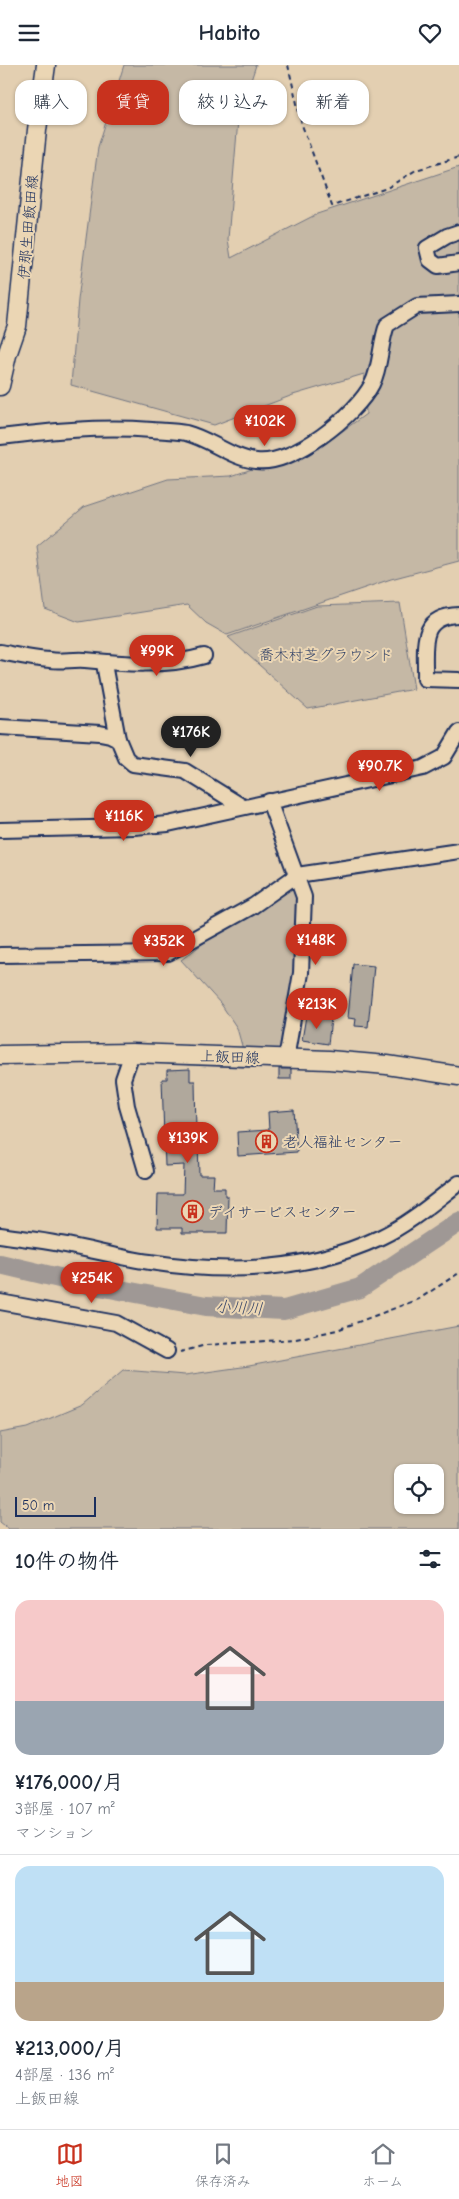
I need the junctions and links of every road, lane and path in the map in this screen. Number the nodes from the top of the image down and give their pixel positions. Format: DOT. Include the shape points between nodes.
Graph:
graph roads {
  1 [pos="46,65"];
  2 [pos="288,65"];
  3 [pos="459,157"];
  4 [pos="459,232"];
  5 [pos="459,263"];
  6 [pos="459,304"];
  7 [pos="3,353"];
  8 [pos="0,387"];
  9 [pos="0,437"];
  10 [pos="459,615"];
  11 [pos="0,652"];
  12 [pos="204,656"];
  13 [pos="104,664"];
  14 [pos="459,680"];
  15 [pos="0,727"];
  16 [pos="459,731"];
  17 [pos="118,739"];
  18 [pos="269,801"];
  19 [pos="244,807"];
  20 [pos="0,830"];
  21 [pos="459,851"];
  22 [pos="297,875"];
  23 [pos="0,955"];
  24 [pos="132,1053"];
  25 [pos="0,1055"];
  26 [pos="286,1059"];
  27 [pos="459,1076"];
  28 [pos="146,1171"];
  29 [pos="459,1183"];
  30 [pos="0,1235"];
  31 [pos="459,1273"];
  32 [pos="0,1302"];
  33 [pos="167,1351"];
  1 -- 7 [label="main road, 伊那生田飯田線" via="17,326"];
  2 -- 3 [label="path" via="302,125 332,206 387,188 416,171"];
  4 -- 5 [label="street" via="427,248 430,260 438,266"];
  6 -- 9 [label="street" via="417,305 386,325 373,382 366,393 339,423 311,442 272,461 242,457 185,433 71,428"];
  7 -- 8 [label="main road, 伊那生田飯田線"];
  10 -- 14 [label="street" via="445,615 433,622 426,634 426,679"];
  11 -- 13 [label="street" via="51,661 84,660"];
  12 -- 13 [label="street" via="170,662"];
  13 -- 17 [label="street"];
  15 -- 17 [label="street" via="100,733"];
  16 -- 18 [label="street" via="444,757 423,768"];
  17 -- 19 [label="street" via="126,758 133,764 185,771"];
  18 -- 19 [label="street"];
  18 -- 22 [label="street"];
  19 -- 20 [label="street" via="159,825"];
  21 -- 22 [label="street"];
  22 -- 23 [label="street" via="253,906 168,953"];
  22 -- 26 [label="street" via="304,897 304,932 301,973"];
  24 -- 25 [label="main road, 上飯田線"];
  24 -- 26 [label="main road, 上飯田線"];
  24 -- 28 [label="street" via="123,1079 127,1106"];
  26 -- 27 [label="main road, 上飯田線" via="387,1065"];
  29 -- 30 [label="street" via="382,1236 304,1263 273,1267 207,1269"];
  31 -- 33 [label="path" via="418,1299 338,1330 296,1339 206,1345 184,1352"];
  32 -- 33 [label="street" via="116,1323"];
}
